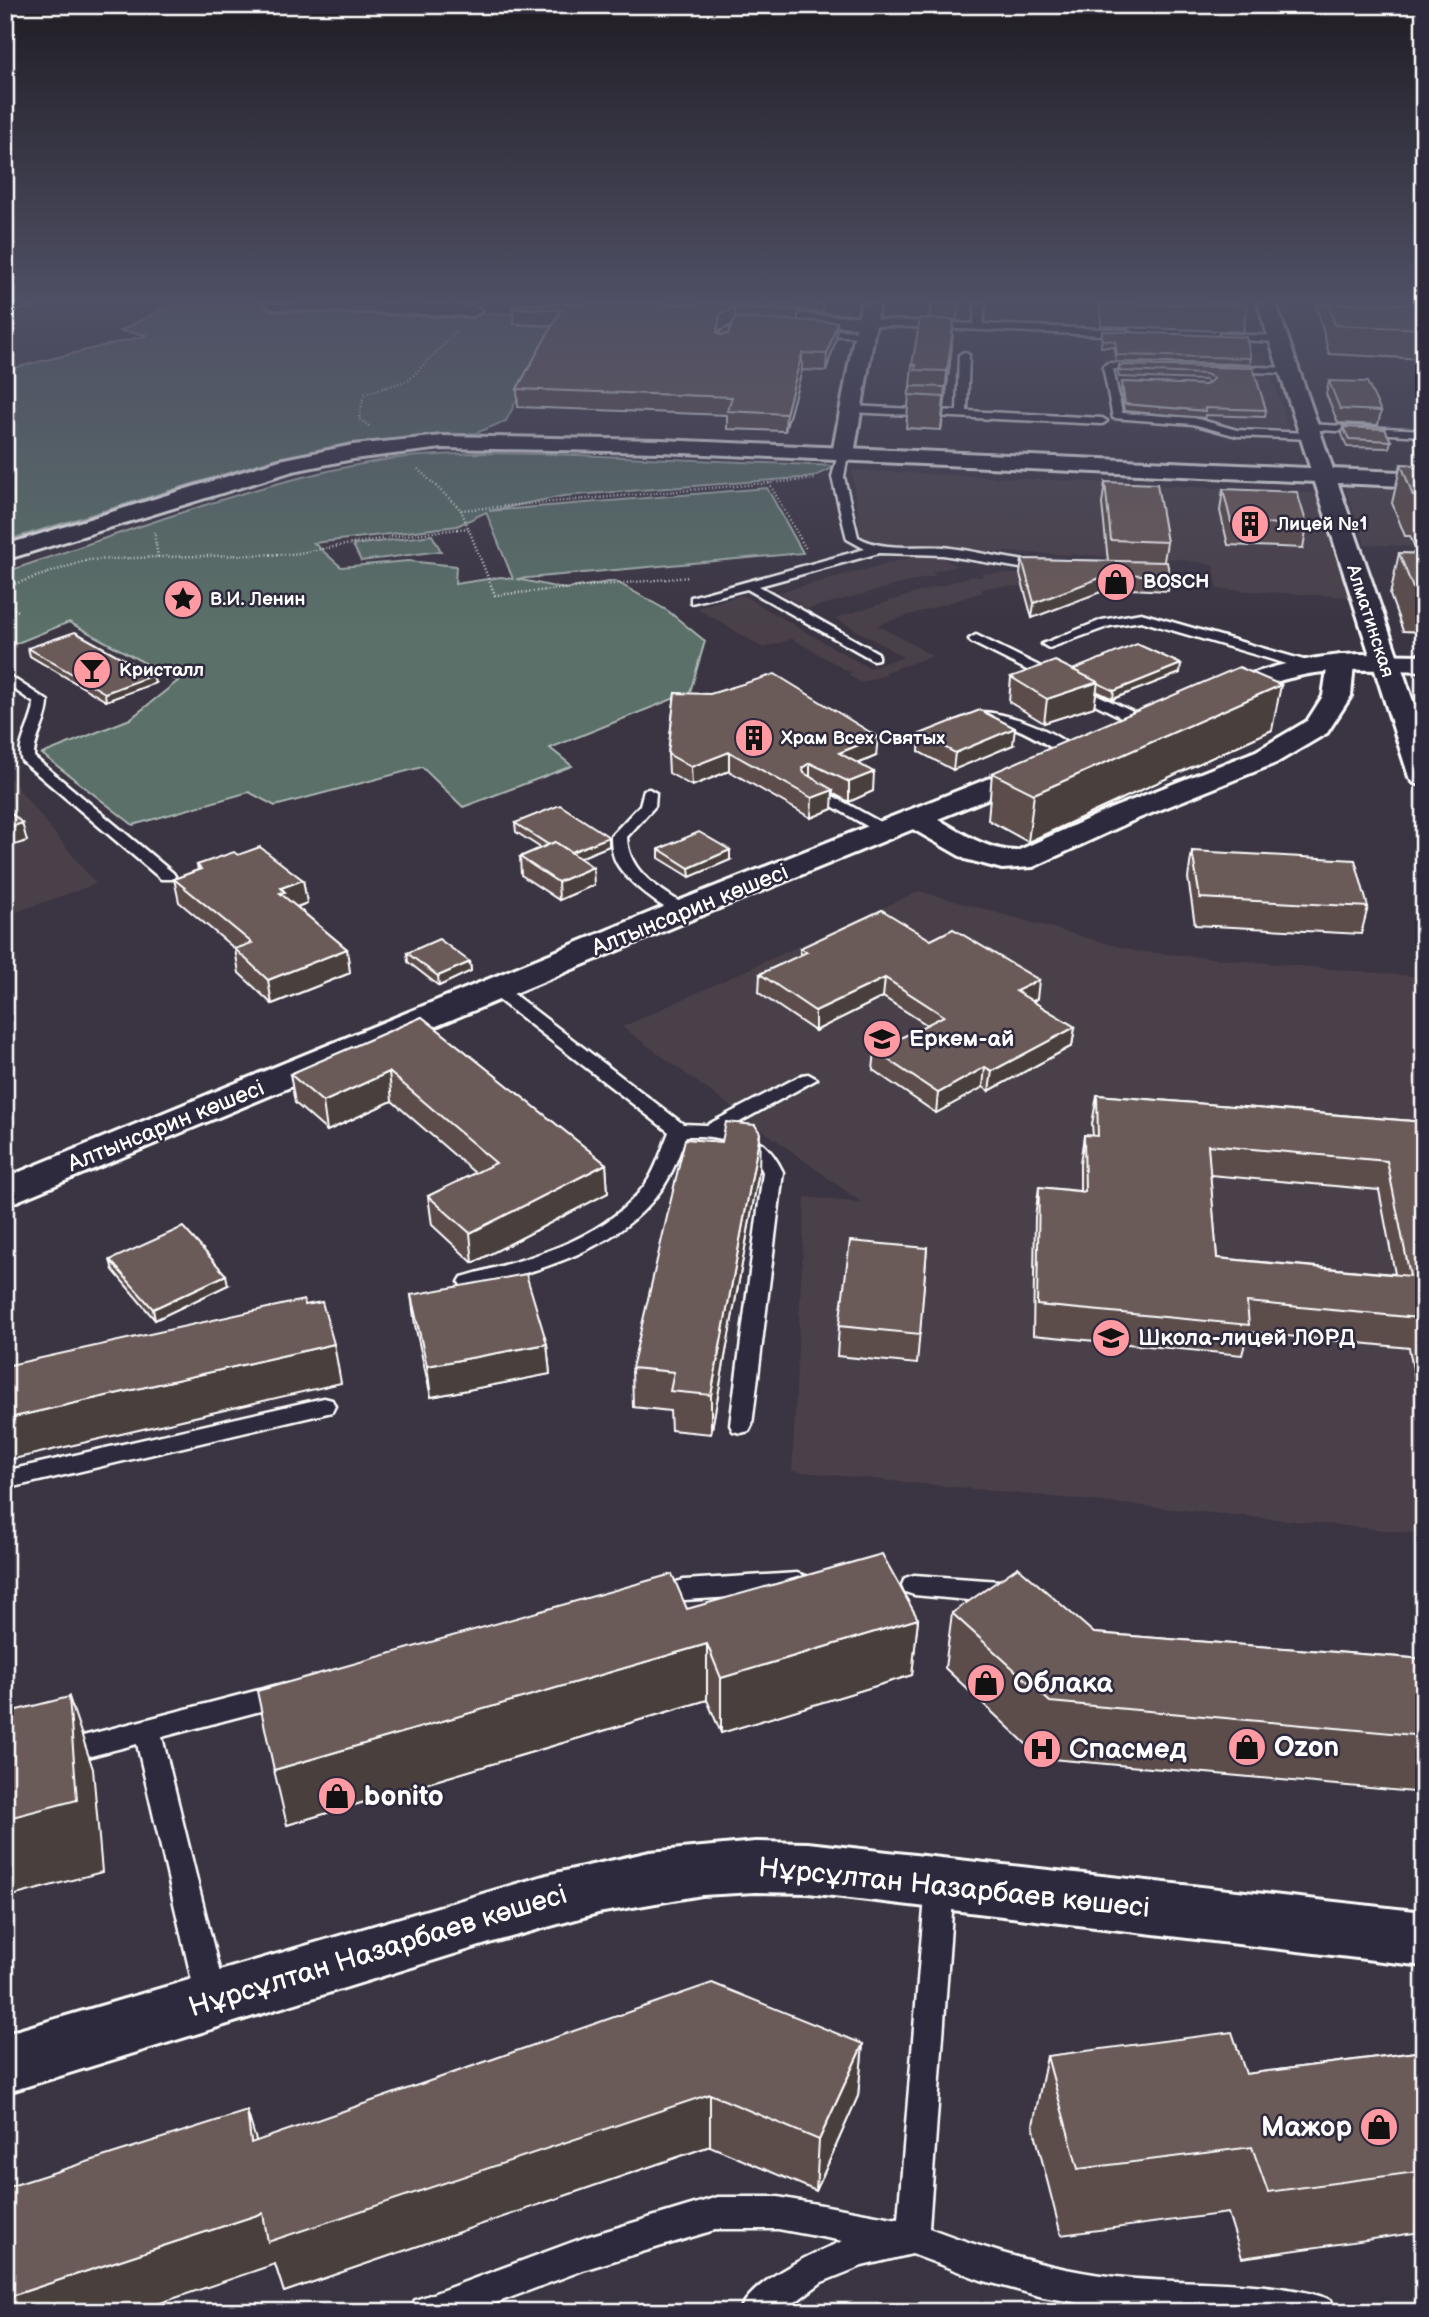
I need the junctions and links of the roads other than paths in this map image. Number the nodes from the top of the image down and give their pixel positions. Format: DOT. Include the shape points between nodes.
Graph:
graph roads {
  1 [pos="850,412"];
  2 [pos="920,412"];
  3 [pos="1116,412"];
  4 [pos="1303,412"];
  5 [pos="962,414"];
  6 [pos="1102,421"];
  7 [pos="1309,432"];
  8 [pos="1424,433"];
  9 [pos="843,454"];
  10 [pos="1322,475"];
  11 [pos="1424,480"];
  12 [pos="880,549"];
  13 [pos="5,553"];
  14 [pos="1055,567"];
  15 [pos="750,586"];
  16 [pos="695,600"];
  17 [pos="976,639"];
  18 [pos="1049,644"];
  19 [pos="873,656"];
  20 [pos="1341,663"];
  21 [pos="1384,663"];
  22 [pos="1424,663"];
  23 [pos="1309,666"];
  24 [pos="5,677"];
  25 [pos="1167,715"];
  26 [pos="947,727"];
  27 [pos="1093,746"];
  28 [pos="1424,777"];
  29 [pos="811,788"];
  30 [pos="649,793"];
  31 [pos="915,818"];
  32 [pos="884,830"];
  33 [pos="167,876"];
  34 [pos="683,911"];
  35 [pos="497,990"];
  36 [pos="808,1079"];
  37 [pos="679,1130"];
  38 [pos="710,1130"];
  39 [pos="5,1193"];
  40 [pos="469,1282"];
  41 [pos="324,1406"];
  42 [pos="741,1424"];
  43 [pos="5,1480"];
  44 [pos="816,1582"];
  45 [pos="914,1585"];
  46 [pos="1030,1603"];
  47 [pos="631,1604"];
  48 [pos="309,1688"];
  49 [pos="147,1730"];
  50 [pos="31,1761"];
  51 [pos="940,1884"];
  52 [pos="1424,1940"];
  53 [pos="211,2001"];
  54 [pos="5,2064"];
  55 [pos="912,2238"];
  56 [pos="427,2312"];
  57 [pos="755,2312"];
  58 [pos="1319,2312"];
  1 -- 9 [label="street"];
  2 -- 5 [label="lane"];
  3 -- 7 [label="lane" via="1117,416 1194,421 1243,433"];
  4 -- 7 [label="street, Алматинская"];
  5 -- 6 [label="lane"];
  7 -- 8 [label="lane"];
  7 -- 10 [label="street, Алматинская"];
  9 -- 10 [label="street"];
  9 -- 12 [label="lane" via="838,477 853,538"];
  9 -- 13 [label="street" via="515,441 394,446 288,466"];
  10 -- 11 [label="street"];
  10 -- 21 [label="street, Алматинская"];
  12 -- 14 [label="lane" via="943,551 1011,565"];
  12 -- 15 [label="lane"];
  15 -- 16 [label="lane"];
  15 -- 19 [label="lane"];
  17 -- 25 [label="lane"];
  18 -- 23 [label="lane" via="1107,622 1141,617"];
  20 -- 21 [label="street, Алтынсарин көшесі"];
  20 -- 23 [label="street, Алтынсарин көшесі"];
  20 -- 31 [label="street" via="1337,696 1317,727 1266,757 1022,860 976,852"];
  21 -- 22 [label="street, Алтынсарин көшесі"];
  21 -- 28 [label="street, Алматинская"];
  23 -- 25 [label="street, Алтынсарин көшесі"];
  24 -- 33 [label="lane" via="41,701 41,720 26,748 27,758"];
  25 -- 27 [label="street, Алтынсарин көшесі"];
  26 -- 27 [label="lane" via="979,715 1000,715"];
  27 -- 31 [label="street, Алтынсарин көшесі"];
  29 -- 32 [label="lane"];
  30 -- 34 [label="lane" via="647,806 619,836 620,856 635,877"];
  31 -- 32 [label="street, Алтынсарин көшесі"];
  32 -- 34 [label="street, Алтынсарин көшесі"];
  34 -- 35 [label="street, Алтынсарин көшесі"];
  35 -- 37 [label="lane"];
  35 -- 39 [label="street, Алтынсарин көшесі"];
  36 -- 38 [label="lane"];
  37 -- 38 [label="lane"];
  37 -- 40 [label="lane" via="652,1188 602,1236 555,1257"];
  38 -- 42 [label="lane" via="755,1145 768,1157 773,1172"];
  41 -- 43 [label="lane"];
  44 -- 47 [label="lane" via="684,1590"];
  45 -- 46 [label="lane" via="1000,1591"];
  48 -- 49 [label="lane"];
  49 -- 50 [label="lane"];
  49 -- 53 [label="lane"];
  51 -- 52 [label="street, Нұрсұлтан Назарбаев көшесі"];
  51 -- 53 [label="street, Нұрсұлтан Назарбаев көшесі" via="779,1866 635,1879 584,1889"];
  51 -- 55 [label="lane"];
  53 -- 54 [label="street, Нұрсұлтан Назарбаев көшесі"];
  55 -- 56 [label="lane" via="778,2213 718,2213 586,2253"];
  55 -- 57 [label="lane" via="862,2250 811,2270"];
  55 -- 58 [label="lane" via="1043,2281 1123,2294"];
}
